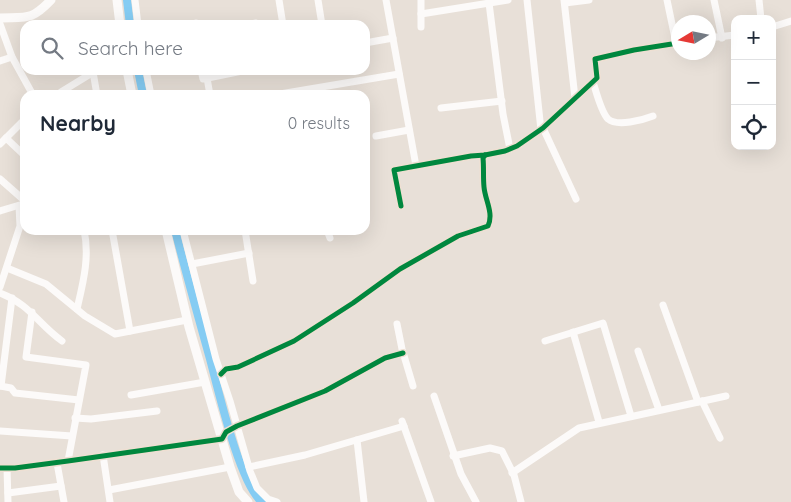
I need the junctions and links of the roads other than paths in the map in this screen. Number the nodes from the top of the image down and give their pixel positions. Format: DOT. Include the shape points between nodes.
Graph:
graph roads {
  1 [pos="117,0"];
  2 [pos="135,0"];
  3 [pos="278,0"];
  4 [pos="318,0"];
  5 [pos="386,0"];
  6 [pos="421,0"];
  7 [pos="508,0"];
  8 [pos="527,0"];
  9 [pos="590,0"];
  10 [pos="667,0"];
  11 [pos="714,0"];
  12 [pos="759,0"];
  13 [pos="45,2"];
  14 [pos="564,2"];
  15 [pos="489,3"];
  16 [pos="421,14"];
  17 [pos="761,15"];
  18 [pos="671,17"];
  19 [pos="0,18"];
  20 [pos="119,20"];
  21 [pos="137,20"];
  22 [pos="282,20"];
  23 [pos="321,20"];
  24 [pos="791,21"];
  25 [pos="0,24"];
  26 [pos="776,26"];
  27 [pos="421,27"];
  28 [pos="731,36"];
  29 [pos="393,38"];
  30 [pos="716,38"];
  31 [pos="722,38"];
  32 [pos="370,42"];
  33 [pos="671,44"];
  34 [pos="12,57"];
  35 [pos="0,61"];
  36 [pos="20,71"];
  37 [pos="399,74"];
  38 [pos="22,75"];
  39 [pos="88,75"];
  40 [pos="94,75"];
  41 [pos="127,75"];
  42 [pos="147,75"];
  43 [pos="202,75"];
  44 [pos="222,75"];
  45 [pos="207,78"];
  46 [pos="593,82"];
  47 [pos="30,90"];
  48 [pos="64,90"];
  49 [pos="96,90"];
  50 [pos="131,90"];
  51 [pos="150,90"];
  52 [pos="209,90"];
  53 [pos="304,90"];
  54 [pos="575,98"];
  55 [pos="502,101"];
  56 [pos="441,108"];
  57 [pos="653,116"];
  58 [pos="20,124"];
  59 [pos="542,129"];
  60 [pos="409,130"];
  61 [pos="376,136"];
  62 [pos="6,138"];
  63 [pos="0,144"];
  64 [pos="510,149"];
  65 [pos="20,151"];
  66 [pos="485,156"];
  67 [pos="416,166"];
  68 [pos="0,178"];
  69 [pos="576,199"];
  70 [pos="20,200"];
  71 [pos="20,204"];
  72 [pos="401,206"];
  73 [pos="0,211"];
  74 [pos="20,226"];
  75 [pos="85,235"];
  76 [pos="113,235"];
  77 [pos="167,235"];
  78 [pos="184,235"];
  79 [pos="246,235"];
  80 [pos="329,235"];
  81 [pos="330,238"];
  82 [pos="249,253"];
  83 [pos="192,264"];
  84 [pos="7,268"];
  85 [pos="253,282"];
  86 [pos="0,287"];
  87 [pos="0,293"];
  88 [pos="12,298"];
  89 [pos="663,305"];
  90 [pos="77,310"];
  91 [pos="32,312"];
  92 [pos="187,320"];
  93 [pos="397,324"];
  94 [pos="130,331"];
  95 [pos="573,332"];
  96 [pos="62,341"];
  97 [pos="545,341"];
  98 [pos="638,351"];
  99 [pos="403,354"];
  100 [pos="222,374"];
  101 [pos="205,382"];
  102 [pos="0,386"];
  103 [pos="413,386"];
  104 [pos="131,395"];
  105 [pos="434,396"];
  106 [pos="726,396"];
  107 [pos="79,400"];
  108 [pos="700,402"];
  109 [pos="659,410"];
  110 [pos="157,411"];
  111 [pos="630,416"];
  112 [pos="75,418"];
  113 [pos="599,422"];
  114 [pos="236,427"];
  115 [pos="0,431"];
  116 [pos="224,435"];
  117 [pos="72,436"];
  118 [pos="720,438"];
  119 [pos="358,440"];
  120 [pos="103,455"];
  121 [pos="453,456"];
  122 [pos="68,462"];
  123 [pos="57,463"];
  124 [pos="230,467"];
  125 [pos="249,467"];
  126 [pos="3,468"];
  127 [pos="512,472"];
  128 [pos="61,486"];
  129 [pos="109,490"];
  130 [pos="8,493"];
  131 [pos="8,502"];
  132 [pos="64,502"];
  133 [pos="110,502"];
  134 [pos="248,502"];
  135 [pos="277,502"];
  136 [pos="364,502"];
  137 [pos="431,502"];
  138 [pos="476,502"];
  139 [pos="521,502"];
  1 -- 20 [label="street"];
  2 -- 21 [label="street"];
  3 -- 22 [label="street"];
  4 -- 23 [label="street"];
  5 -- 29 [label="street"];
  6 -- 16 [label="street"];
  7 -- 15 [label="street"];
  8 -- 59 [label="street"];
  9 -- 14 [label="street"];
  10 -- 18 [label="street"];
  11 -- 31 [label="street"];
  12 -- 17 [label="street"];
  13 -- 19 [label="street" via="38,14 31,17"];
  14 -- 54 [label="street"];
  15 -- 16 [label="street"];
  15 -- 55 [label="street"];
  16 -- 27 [label="street"];
  24 -- 26 [label="street"];
  25 -- 34 [label="street"];
  28 -- 31 [label="street"];
  29 -- 32 [label="street"];
  29 -- 37 [label="street"];
  30 -- 31 [label="street"];
  33 -- 46 [label="street" via="595,59 597,78"];
  34 -- 35 [label="street"];
  34 -- 36 [label="street"];
  37 -- 53 [label="street"];
  37 -- 60 [label="street"];
  38 -- 47 [label="street"];
  39 -- 48 [label="street"];
  40 -- 49 [label="street"];
  41 -- 50 [label="street"];
  42 -- 51 [label="street"];
  43 -- 45 [label="street" via="202,80"];
  44 -- 45 [label="street"];
  45 -- 52 [label="street"];
  46 -- 54 [label="street"];
  46 -- 57 [label="street" via="605,116 612,121 636,122"];
  54 -- 59 [label="street"];
  55 -- 56 [label="street"];
  55 -- 64 [label="street"];
  58 -- 62 [label="street"];
  59 -- 64 [label="street"];
  59 -- 69 [label="street"];
  60 -- 61 [label="street"];
  60 -- 67 [label="street"];
  62 -- 63 [label="street"];
  62 -- 65 [label="street"];
  64 -- 66 [label="street"];
  66 -- 67 [label="street"];
  66 -- 100 [label="street" via="484,188 490,211 488,226 458,236 400,269 294,341 238,367 226,369"];
  67 -- 72 [label="street" via="394,170"];
  68 -- 70 [label="street"];
  71 -- 73 [label="street"];
  74 -- 84 [label="street"];
  75 -- 90 [label="street" via="85,276"];
  76 -- 94 [label="street"];
  77 -- 92 [label="street"];
  78 -- 83 [label="street"];
  79 -- 82 [label="street"];
  80 -- 81 [label="street"];
  82 -- 83 [label="street"];
  82 -- 85 [label="street"];
  83 -- 100 [label="street"];
  84 -- 86 [label="street"];
  84 -- 90 [label="street" via="46,284"];
  87 -- 88 [label="street"];
  88 -- 91 [label="street"];
  88 -- 102 [label="street"];
  89 -- 108 [label="street"];
  90 -- 94 [label="street" via="115,334"];
  91 -- 96 [label="street"];
  91 -- 107 [label="street" via="26,357 86,365"];
  92 -- 94 [label="street"];
  92 -- 101 [label="street"];
  93 -- 99 [label="street"];
  95 -- 97 [label="street"];
  95 -- 111 [label="street" via="603,323"];
  95 -- 113 [label="street"];
  98 -- 109 [label="street"];
  99 -- 103 [label="street"];
  99 -- 114 [label="street" via="385,358 325,391"];
  100 -- 114 [label="street"];
  101 -- 104 [label="street"];
  101 -- 116 [label="street"];
  102 -- 107 [label="street" via="11,388 15,393"];
  105 -- 121 [label="street"];
  106 -- 108 [label="street"];
  107 -- 112 [label="street"];
  108 -- 109 [label="street"];
  108 -- 118 [label="street"];
  109 -- 111 [label="street"];
  110 -- 112 [label="street"];
  111 -- 113 [label="street"];
  112 -- 117 [label="street"];
  113 -- 127 [label="street" via="579,428"];
  114 -- 116 [label="street"];
  114 -- 125 [label="street"];
  115 -- 117 [label="street"];
  116 -- 120 [label="street"];
  116 -- 124 [label="street"];
  117 -- 122 [label="street"];
  119 -- 125 [label="street"];
  119 -- 136 [label="street"];
  119 -- 137 [label="street" via="403,424"];
  120 -- 122 [label="street"];
  120 -- 129 [label="street"];
  121 -- 127 [label="street" via="490,448 500,450"];
  121 -- 138 [label="street"];
  122 -- 123 [label="street"];
  123 -- 126 [label="street"];
  123 -- 128 [label="street"];
  124 -- 129 [label="street"];
  124 -- 134 [label="street" via="239,492"];
  125 -- 135 [label="street" via="258,488 268,499"];
  126 -- 130 [label="street"];
  127 -- 139 [label="street"];
  128 -- 130 [label="street"];
  128 -- 132 [label="street"];
  129 -- 133 [label="street"];
  130 -- 131 [label="street"];
}
